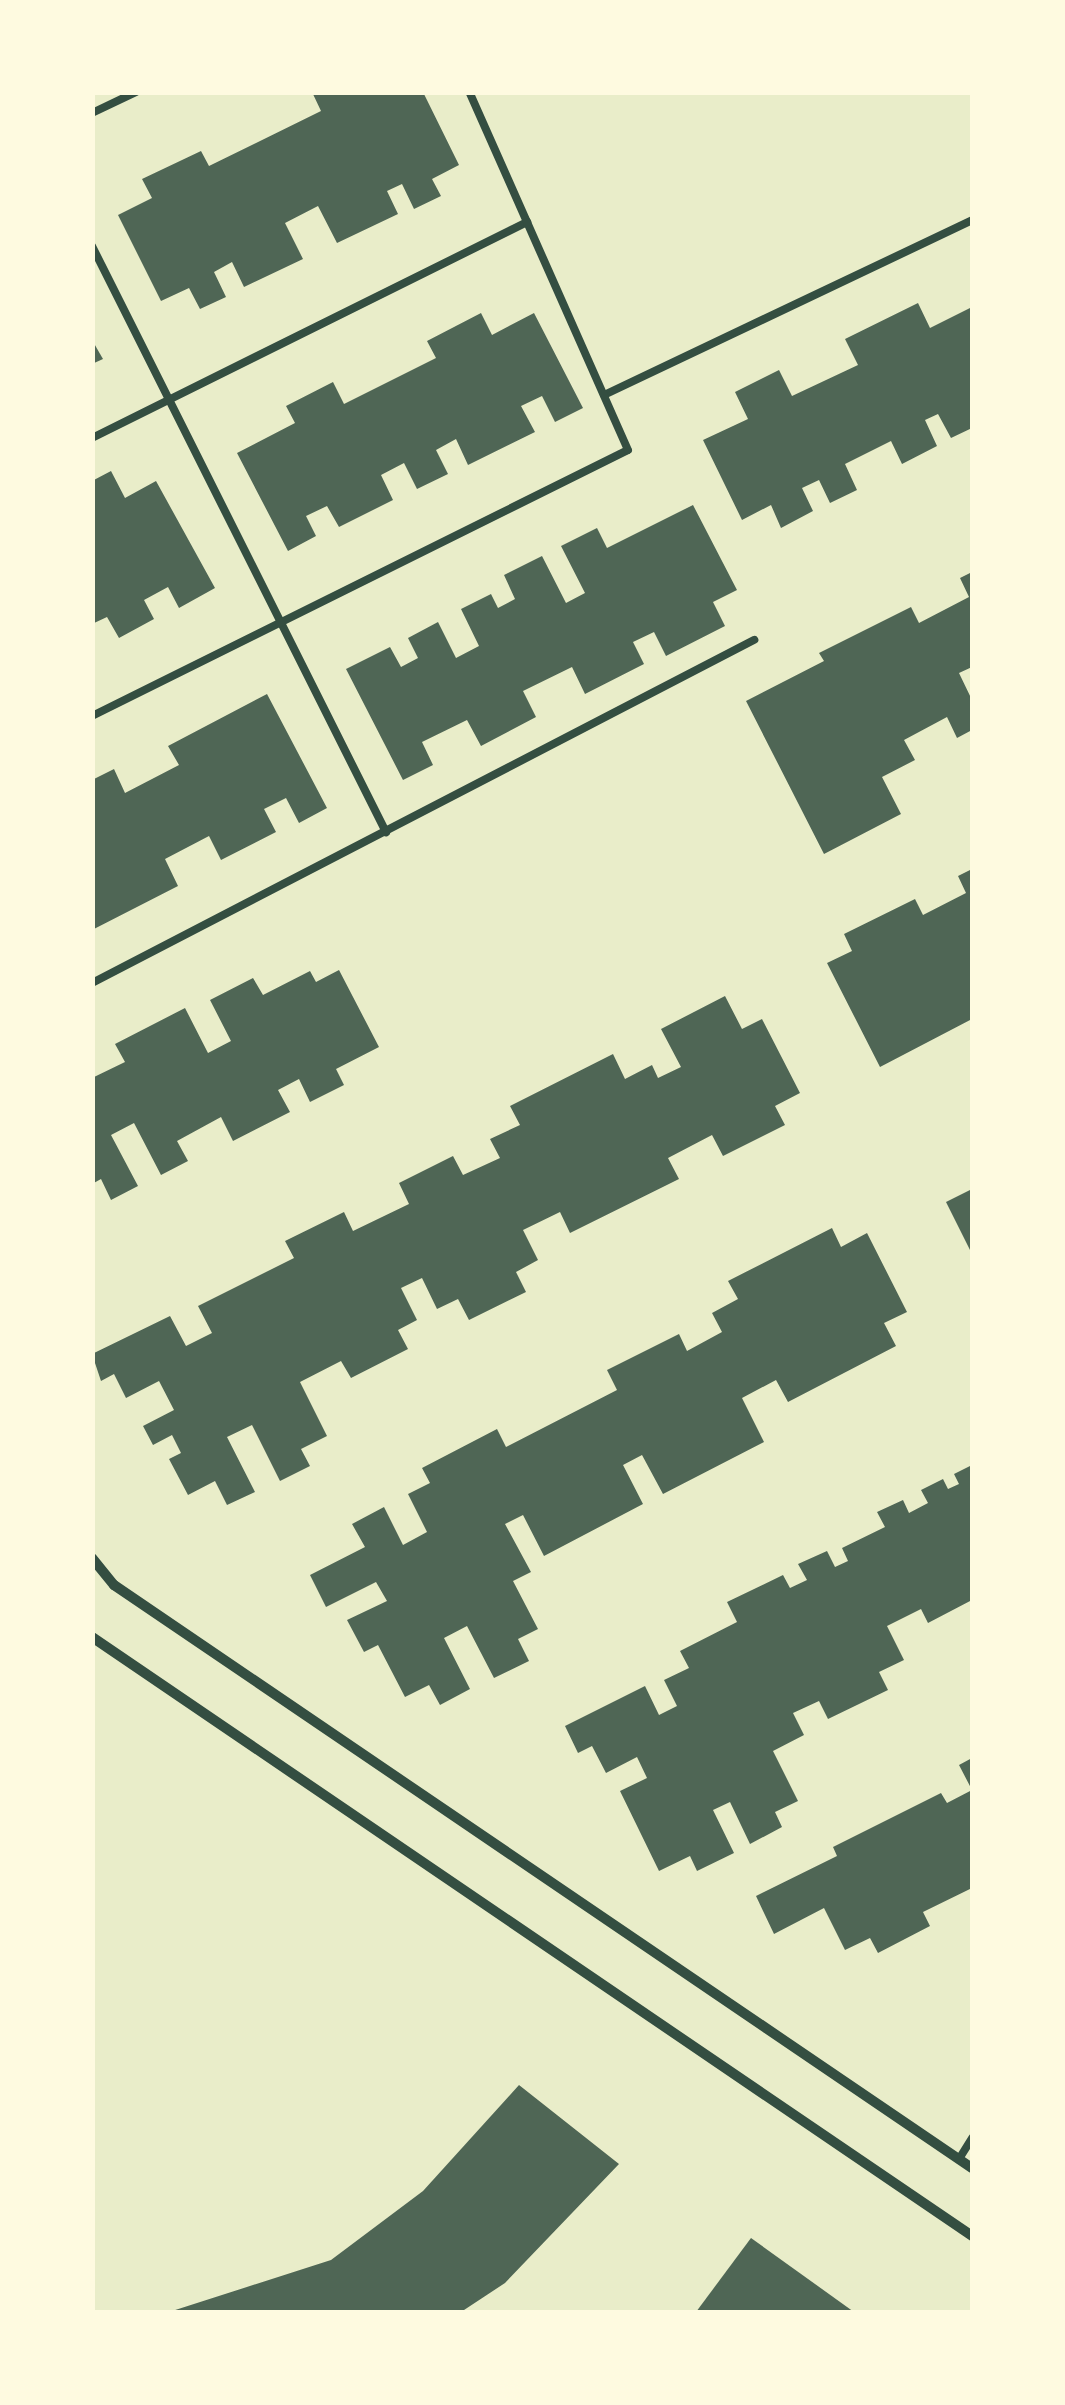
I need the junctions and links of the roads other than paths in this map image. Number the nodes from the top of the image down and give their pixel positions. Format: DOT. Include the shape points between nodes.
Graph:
graph roads {
  1 [pos="136,92"];
  2 [pos="469,92"];
  3 [pos="92,113"];
  4 [pos="972,220"];
  5 [pos="526,222"];
  6 [pos="92,246"];
  7 [pos="604,396"];
  8 [pos="170,400"];
  9 [pos="92,438"];
  10 [pos="280,622"];
  11 [pos="754,640"];
  12 [pos="92,716"];
  13 [pos="386,832"];
  14 [pos="92,984"];
  15 [pos="92,1558"];
  16 [pos="92,1636"];
  17 [pos="972,2138"];
  18 [pos="959,2159"];
  19 [pos="972,2168"];
  20 [pos="972,2236"];
  1 -- 3 [label="lane"];
  2 -- 5 [label="lane"];
  4 -- 7 [label="lane"];
  5 -- 7 [label="lane"];
  5 -- 8 [label="lane"];
  6 -- 8 [label="lane"];
  7 -- 10 [label="lane" via="628,450"];
  8 -- 9 [label="lane"];
  8 -- 10 [label="lane"];
  10 -- 12 [label="lane"];
  10 -- 13 [label="lane"];
  11 -- 13 [label="lane"];
  13 -- 14 [label="lane"];
  15 -- 18 [label="street" via="114,1585"];
  16 -- 20 [label="street"];
  17 -- 18 [label="lane"];
  18 -- 19 [label="street"];
}
